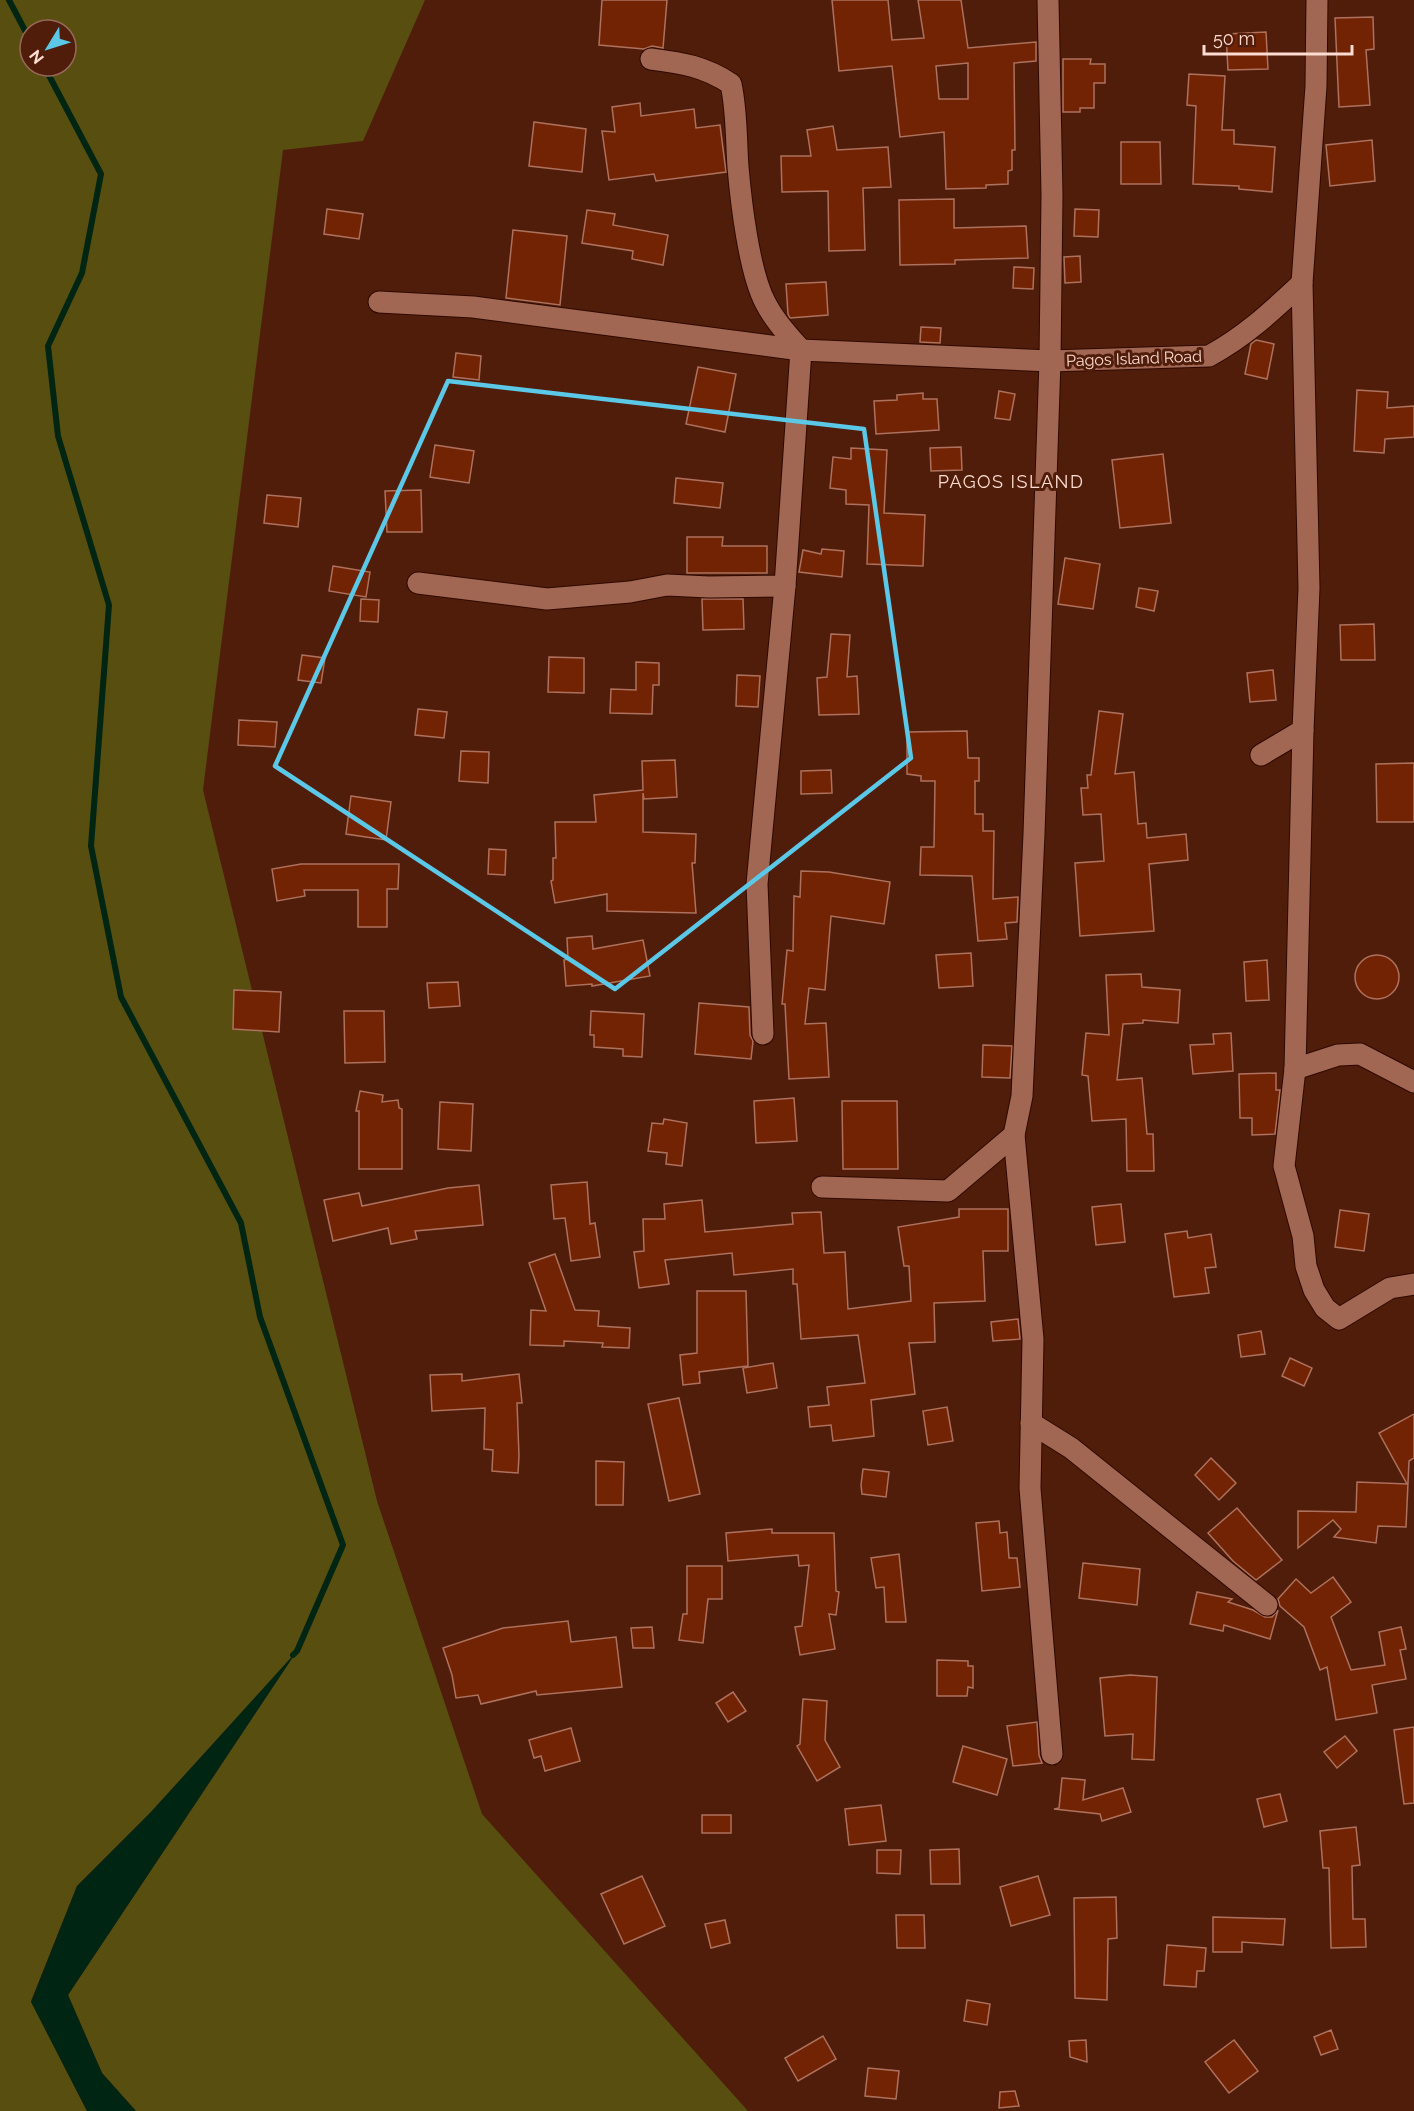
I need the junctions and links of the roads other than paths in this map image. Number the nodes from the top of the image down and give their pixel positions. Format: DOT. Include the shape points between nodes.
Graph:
graph roads {
  1 [pos="1048,0"];
  2 [pos="1317,0"];
  3 [pos="651,59"];
  4 [pos="1302,283"];
  5 [pos="379,302"];
  6 [pos="801,351"];
  7 [pos="1050,361"];
  8 [pos="418,583"];
  9 [pos="785,586"];
  10 [pos="1304,730"];
  11 [pos="1261,755"];
  12 [pos="763,1034"];
  13 [pos="1295,1069"];
  14 [pos="1414,1082"];
  15 [pos="1014,1135"];
  16 [pos="822,1186"];
  17 [pos="1414,1284"];
  18 [pos="1031,1423"];
  19 [pos="1268,1605"];
  20 [pos="1052,1754"];
  1 -- 7 [label="street" via="1053,195"];
  2 -- 4 [label="street" via="1316,86"];
  3 -- 6 [label="street" via="688,64 731,84 736,106 738,168 757,278 764,301"];
  4 -- 7 [label="street, Pagos Island Road" via="1254,328 1209,356"];
  4 -- 10 [label="street" via="1309,588"];
  5 -- 6 [label="street, Pagos Island Road" via="473,307"];
  6 -- 7 [label="street, Pagos Island Road"];
  6 -- 9 [label="street"];
  7 -- 15 [label="street" via="1023,1084"];
  8 -- 9 [label="street" via="547,599 667,585"];
  9 -- 12 [label="street" via="757,884"];
  10 -- 11 [label="street"];
  10 -- 13 [label="street"];
  13 -- 14 [label="street" via="1338,1055 1360,1054"];
  13 -- 17 [label="street" via="1284,1166 1314,1290 1339,1319 1390,1288"];
  15 -- 16 [label="street" via="948,1191"];
  15 -- 18 [label="street" via="1033,1339"];
  18 -- 19 [label="street" via="1071,1448"];
  18 -- 20 [label="street" via="1030,1488"];
}
